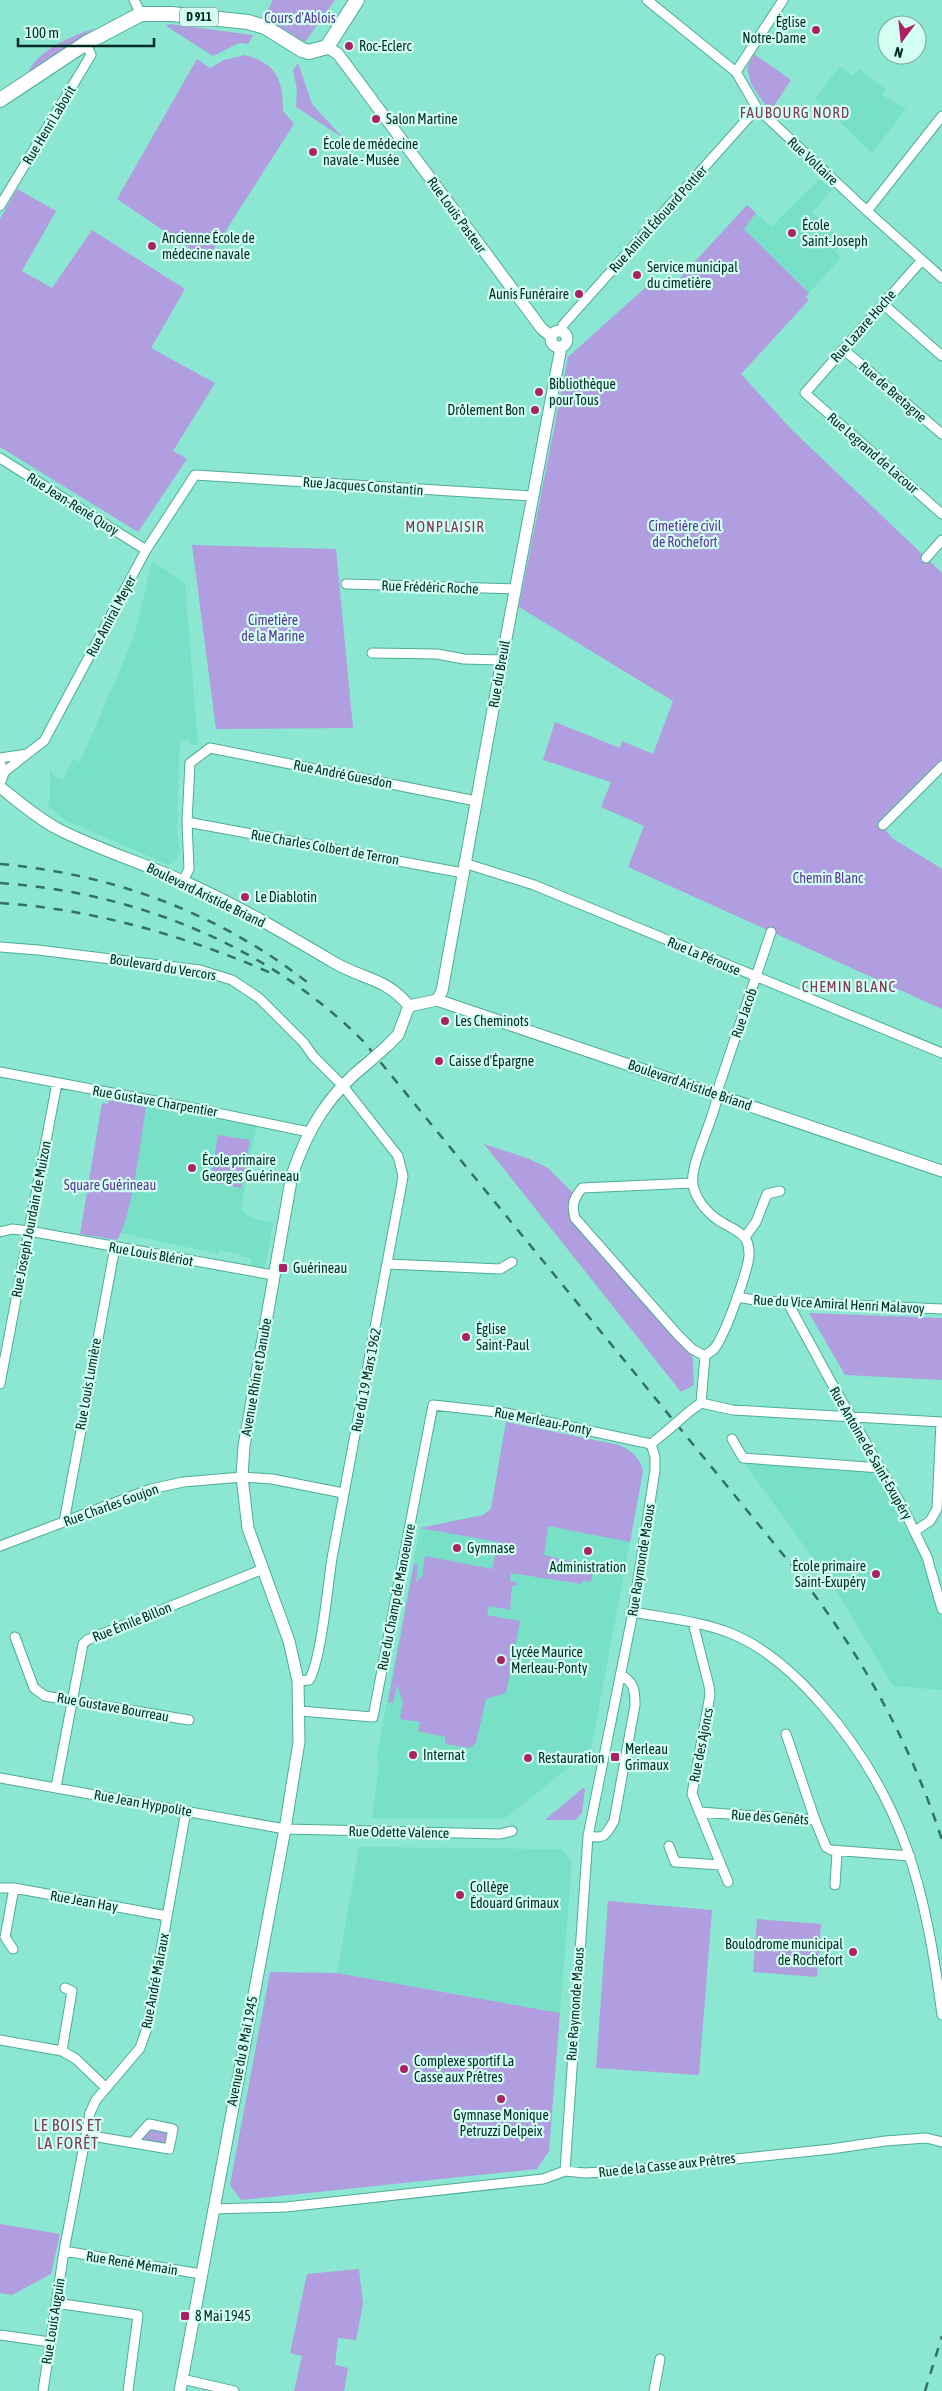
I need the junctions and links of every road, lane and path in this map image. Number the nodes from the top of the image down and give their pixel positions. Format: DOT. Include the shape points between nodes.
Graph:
graph roads {
  1 [pos="134,0"];
  2 [pos="357,0"];
  3 [pos="647,0"];
  4 [pos="783,0"];
  5 [pos="141,14"];
  6 [pos="86,43"];
  7 [pos="327,47"];
  8 [pos="736,72"];
  9 [pos="0,100"];
  10 [pos="757,108"];
  11 [pos="942,116"];
  12 [pos="0,206"];
  13 [pos="867,212"];
  14 [pos="922,260"];
  15 [pos="942,278"];
  16 [pos="883,304"];
  17 [pos="562,331"];
  18 [pos="550,336"];
  19 [pos="559,347"];
  20 [pos="843,349"];
  21 [pos="942,356"];
  22 [pos="805,393"];
  23 [pos="942,434"];
  24 [pos="0,458"];
  25 [pos="195,475"];
  26 [pos="532,496"];
  27 [pos="942,514"];
  28 [pos="942,540"];
  29 [pos="146,550"];
  30 [pos="926,558"];
  31 [pos="346,584"];
  32 [pos="515,589"];
  33 [pos="372,653"];
  34 [pos="502,660"];
  35 [pos="27,754"];
  36 [pos="0,758"];
  37 [pos="942,766"];
  38 [pos="1,773"];
  39 [pos="934,774"];
  40 [pos="942,782"];
  41 [pos="0,787"];
  42 [pos="476,801"];
  43 [pos="187,822"];
  44 [pos="884,826"];
  45 [pos="464,868"];
  46 [pos="183,881"];
  47 [pos="771,932"];
  48 [pos="0,947"];
  49 [pos="756,978"];
  50 [pos="437,1000"];
  51 [pos="409,1006"];
  52 [pos="942,1053"];
  53 [pos="0,1072"];
  54 [pos="57,1083"];
  55 [pos="343,1086"];
  56 [pos="718,1095"];
  57 [pos="308,1132"];
  58 [pos="942,1171"];
  59 [pos="693,1183"];
  60 [pos="780,1191"];
  61 [pos="28,1231"];
  62 [pos="0,1232"];
  63 [pos="745,1237"];
  64 [pos="115,1247"];
  65 [pos="512,1262"];
  66 [pos="387,1264"];
  67 [pos="273,1275"];
  68 [pos="737,1297"];
  69 [pos="788,1302"];
  70 [pos="942,1308"];
  71 [pos="706,1356"];
  72 [pos="0,1382"];
  73 [pos="701,1403"];
  74 [pos="433,1405"];
  75 [pos="850,1416"];
  76 [pos="942,1422"];
  77 [pos="732,1439"];
  78 [pos="651,1444"];
  79 [pos="881,1468"];
  80 [pos="242,1477"];
  81 [pos="344,1493"];
  82 [pos="940,1495"];
  83 [pos="64,1522"];
  84 [pos="915,1531"];
  85 [pos="0,1546"];
  86 [pos="262,1569"];
  87 [pos="942,1609"];
  88 [pos="633,1612"];
  89 [pos="693,1623"];
  90 [pos="15,1637"];
  91 [pos="621,1675"];
  92 [pos="298,1680"];
  93 [pos="72,1700"];
  94 [pos="300,1711"];
  95 [pos="189,1720"];
  96 [pos="786,1734"];
  97 [pos="0,1778"];
  98 [pos="56,1787"];
  99 [pos="186,1811"];
  100 [pos="700,1812"];
  101 [pos="815,1820"];
  102 [pos="285,1829"];
  103 [pos="512,1831"];
  104 [pos="588,1836"];
  105 [pos="669,1846"];
  106 [pos="837,1852"];
  107 [pos="910,1856"];
  108 [pos="721,1865"];
  109 [pos="728,1882"];
  110 [pos="835,1885"];
  111 [pos="0,1888"];
  112 [pos="14,1888"];
  113 [pos="167,1916"];
  114 [pos="13,1949"];
  115 [pos="65,1988"];
  116 [pos="942,2015"];
  117 [pos="1,2041"];
  118 [pos="0,2050"];
  119 [pos="62,2051"];
  120 [pos="106,2088"];
  121 [pos="86,2135"];
  122 [pos="134,2142"];
  123 [pos="942,2142"];
  124 [pos="565,2171"];
  125 [pos="213,2209"];
  126 [pos="64,2251"];
  127 [pos="200,2274"];
  128 [pos="56,2302"];
  129 [pos="0,2335"];
  130 [pos="50,2342"];
  131 [pos="660,2359"];
  132 [pos="181,2385"];
  133 [pos="43,2391"];
  134 [pos="128,2391"];
  135 [pos="234,2391"];
  136 [pos="654,2391"];
  1 -- 5 [label="street"];
  2 -- 7 [label="main road"];
  3 -- 8 [label="street, Rue Voltaire"];
  4 -- 8 [label="street"];
  5 -- 6 [label="main road, D 911"];
  5 -- 7 [label="main road, D 911" via="248,22 302,50 309,52"];
  6 -- 9 [label="main road, D 911"];
  6 -- 12 [label="street, Rue Henri Laborit" via="91,55"];
  7 -- 18 [label="street, Rue Louis Pasteur" via="338,54 542,330"];
  8 -- 10 [label="street, Rue Voltaire"];
  10 -- 13 [label="street, Rue Voltaire"];
  10 -- 17 [label="street, Rue Amiral Édouard Pottier" via="563,325"];
  11 -- 13 [label="street"];
  13 -- 14 [label="street, Rue Voltaire"];
  14 -- 15 [label="street, Rue Voltaire"];
  14 -- 16 [label="street, Rue Lazare Hoche"];
  16 -- 20 [label="street, Rue Lazare Hoche"];
  16 -- 21 [label="street"];
  17 -- 18 [label="street" via="555,331"];
  17 -- 19 [label="street" via="567,342"];
  18 -- 19 [label="street" via="552,345"];
  19 -- 26 [label="street, Rue du Breuil"];
  20 -- 22 [label="street, Rue Lazare Hoche"];
  20 -- 23 [label="street, Rue de Bretagne"];
  22 -- 27 [label="street, Rue Legrand de Lacour"];
  24 -- 29 [label="street, Rue Jean-René Quoy"];
  25 -- 26 [label="street, Rue Jacques Constantin"];
  25 -- 29 [label="street, Rue Amiral Meyer"];
  26 -- 32 [label="street, Rue du Breuil"];
  28 -- 30 [label="street"];
  29 -- 35 [label="street, Rue Amiral Meyer" via="52,728 44,741"];
  31 -- 32 [label="street, Rue Frédéric Roche"];
  32 -- 34 [label="street, Rue du Breuil"];
  33 -- 34 [label="street"];
  34 -- 42 [label="street, Rue du Breuil"];
  35 -- 36 [label="street"];
  35 -- 38 [label="street, Rue Amiral Meyer"];
  37 -- 39 [label="street"];
  39 -- 40 [label="street"];
  39 -- 44 [label="street"];
  41 -- 46 [label="street, Boulevard Aristide Briand" via="59,830"];
  42 -- 43 [label="street, Rue André Guesdon" via="210,748 190,763"];
  42 -- 45 [label="street, Rue du Breuil"];
  43 -- 45 [label="street, Rue Charles Colbert de Terron"];
  43 -- 46 [label="street" via="189,869"];
  45 -- 49 [label="street, Rue La Pérouse" via="534,885"];
  45 -- 50 [label="street, Rue du Breuil" via="442,991"];
  46 -- 51 [label="street, Boulevard Aristide Briand" via="350,971 386,984"];
  47 -- 49 [label="street, Rue Jacob"];
  48 -- 55 [label="street, Boulevard du Vercors" via="200,970 232,980 259,998"];
  49 -- 52 [label="street, Rue La Pérouse"];
  49 -- 56 [label="street, Rue Jacob"];
  50 -- 51 [label="street"];
  50 -- 56 [label="street, Boulevard Aristide Briand"];
  51 -- 55 [label="street, Avenue Rhin et Danube, bridge" via="398,1035"];
  53 -- 54 [label="street, Rue Gustave Charpentier"];
  54 -- 57 [label="street, Rue Gustave Charpentier"];
  54 -- 61 [label="street, Rue Joseph Jourdain de Muizon"];
  55 -- 57 [label="street, Avenue Rhin et Danube"];
  55 -- 66 [label="street, Rue du 19 Mars 1962" via="401,1164 401,1188"];
  56 -- 58 [label="street, Boulevard Aristide Briand"];
  56 -- 59 [label="street, Rue Jacob"];
  57 -- 67 [label="street, Avenue Rhin et Danube" via="292,1175"];
  59 -- 63 [label="street" via="707,1210"];
  59 -- 71 [label="street" via="582,1188 572,1209 575,1218 682,1339"];
  60 -- 63 [label="street" via="767,1194 756,1222"];
  61 -- 62 [label="street, Rue Louis Blériot" via="12,1229"];
  61 -- 64 [label="street, Rue Louis Blériot"];
  61 -- 72 [label="street, Rue Joseph Jourdain de Muizon"];
  63 -- 68 [label="street" via="749,1257"];
  64 -- 67 [label="street, Rue Louis Blériot"];
  64 -- 83 [label="street, Rue Louis Lumière"];
  65 -- 66 [label="street" via="500,1269"];
  66 -- 81 [label="street, Rue du 19 Mars 1962"];
  67 -- 80 [label="street, Avenue Rhin et Danube" via="244,1446"];
  68 -- 69 [label="street, Rue du Vice Amiral Henri Malavoy"];
  68 -- 71 [label="street" via="722,1336"];
  69 -- 70 [label="street, Rue du Vice Amiral Henri Malavoy"];
  69 -- 75 [label="street, Rue Antoine de Saint-Exupéry"];
  71 -- 73 [label="street"];
  73 -- 75 [label="street" via="723,1409"];
  73 -- 78 [label="street, bridge"];
  74 -- 78 [label="street, Rue Merleau-Ponty" via="506,1413"];
  74 -- 94 [label="street, Rue du Champ de Manoeuvre" via="373,1717"];
  75 -- 76 [label="street"];
  75 -- 79 [label="street, Rue Antoine de Saint-Exupéry"];
  76 -- 82 [label="street"];
  77 -- 79 [label="street" via="743,1458"];
  78 -- 88 [label="street, Rue Raymonde Maous" via="655,1470"];
  79 -- 84 [label="street, Rue Antoine de Saint-Exupéry"];
  80 -- 81 [label="street, Rue Charles Goujon" via="272,1479"];
  80 -- 83 [label="street, Rue Charles Goujon" via="151,1488"];
  80 -- 86 [label="street, Avenue Rhin et Danube" via="248,1528"];
  81 -- 92 [label="street, Rue du 19 Mars 1962" via="313,1674 309,1680"];
  82 -- 84 [label="street" via="937,1510 930,1521"];
  83 -- 85 [label="street, Rue Charles Goujon"];
  84 -- 87 [label="street, Rue Antoine de Saint-Exupéry" via="927,1557"];
  86 -- 92 [label="street, Avenue Rhin et Danube" via="289,1641"];
  86 -- 93 [label="street, Rue Émile Billon" via="87,1640 81,1647"];
  88 -- 89 [label="street"];
  88 -- 91 [label="street, Rue Raymonde Maous"];
  89 -- 100 [label="street, Rue des Ajoncs" via="709,1686 692,1790"];
  89 -- 107 [label="street" via="744,1639 785,1668 814,1696 849,1738 884,1792"];
  90 -- 93 [label="street, Rue Gustave Bourreau" via="34,1688 45,1696"];
  91 -- 104 [label="street, Rue Raymonde Maous"];
  91 -- 104 [label="street" via="631,1680 635,1705 614,1821 606,1835 600,1838"];
  92 -- 94 [label="street, Avenue Rhin et Danube"];
  93 -- 95 [label="street, Rue Gustave Bourreau"];
  93 -- 98 [label="street, Rue Émile Billon"];
  94 -- 102 [label="street, Avenue du 8 Mai 1945" via="299,1742"];
  96 -- 101 [label="street"];
  97 -- 98 [label="street, Rue Jean Hyppolite"];
  98 -- 99 [label="street, Rue Jean Hyppolite"];
  99 -- 102 [label="street, Rue Jean Hyppolite"];
  99 -- 113 [label="street, Rue André Malraux"];
  100 -- 101 [label="street, Rue des Genêts"];
  100 -- 108 [label="street, Rue des Ajoncs"];
  101 -- 106 [label="street, Rue des Genêts" via="826,1847"];
  102 -- 103 [label="street, Rue Odette Valence" via="500,1834"];
  102 -- 125 [label="street, Avenue du 8 Mai 1945"];
  104 -- 124 [label="street, Rue Raymonde Maous"];
  105 -- 108 [label="street" via="675,1862"];
  106 -- 107 [label="street"];
  106 -- 110 [label="street"];
  107 -- 116 [label="street" via="926,1914"];
  108 -- 109 [label="street, Rue des Ajoncs"];
  111 -- 112 [label="street, Rue Jean Hay"];
  112 -- 113 [label="street, Rue Jean Hay"];
  112 -- 114 [label="street" via="5,1938"];
  113 -- 120 [label="street, Rue André Malraux" via="147,2028 140,2048"];
  115 -- 119 [label="street" via="72,1992"];
  117 -- 118 [label="street"];
  117 -- 119 [label="street"];
  119 -- 120 [label="street" via="76,2059"];
  120 -- 121 [label="street, Rue André Malraux" via="90,2113"];
  121 -- 122 [label="street"];
  121 -- 126 [label="street, Rue André Malraux"];
  123 -- 124 [label="street, Rue de la Casse aux Prêtres" via="926,2138 885,2141 621,2171"];
  124 -- 125 [label="street, Rue de la Casse aux Prêtres" via="543,2179 286,2207"];
  125 -- 127 [label="street, Avenue du 8 Mai 1945"];
  126 -- 127 [label="street, Rue René Mémain"];
  126 -- 128 [label="street, Rue Louis Auguin"];
  127 -- 132 [label="street, Avenue du 8 Mai 1945"];
  128 -- 130 [label="street, Rue Louis Auguin"];
  128 -- 134 [label="street" via="138,2315"];
  129 -- 130 [label="street"];
  130 -- 133 [label="street, Rue Louis Auguin"];
  131 -- 136 [label="street"];
  132 -- 135 [label="street"];
}
